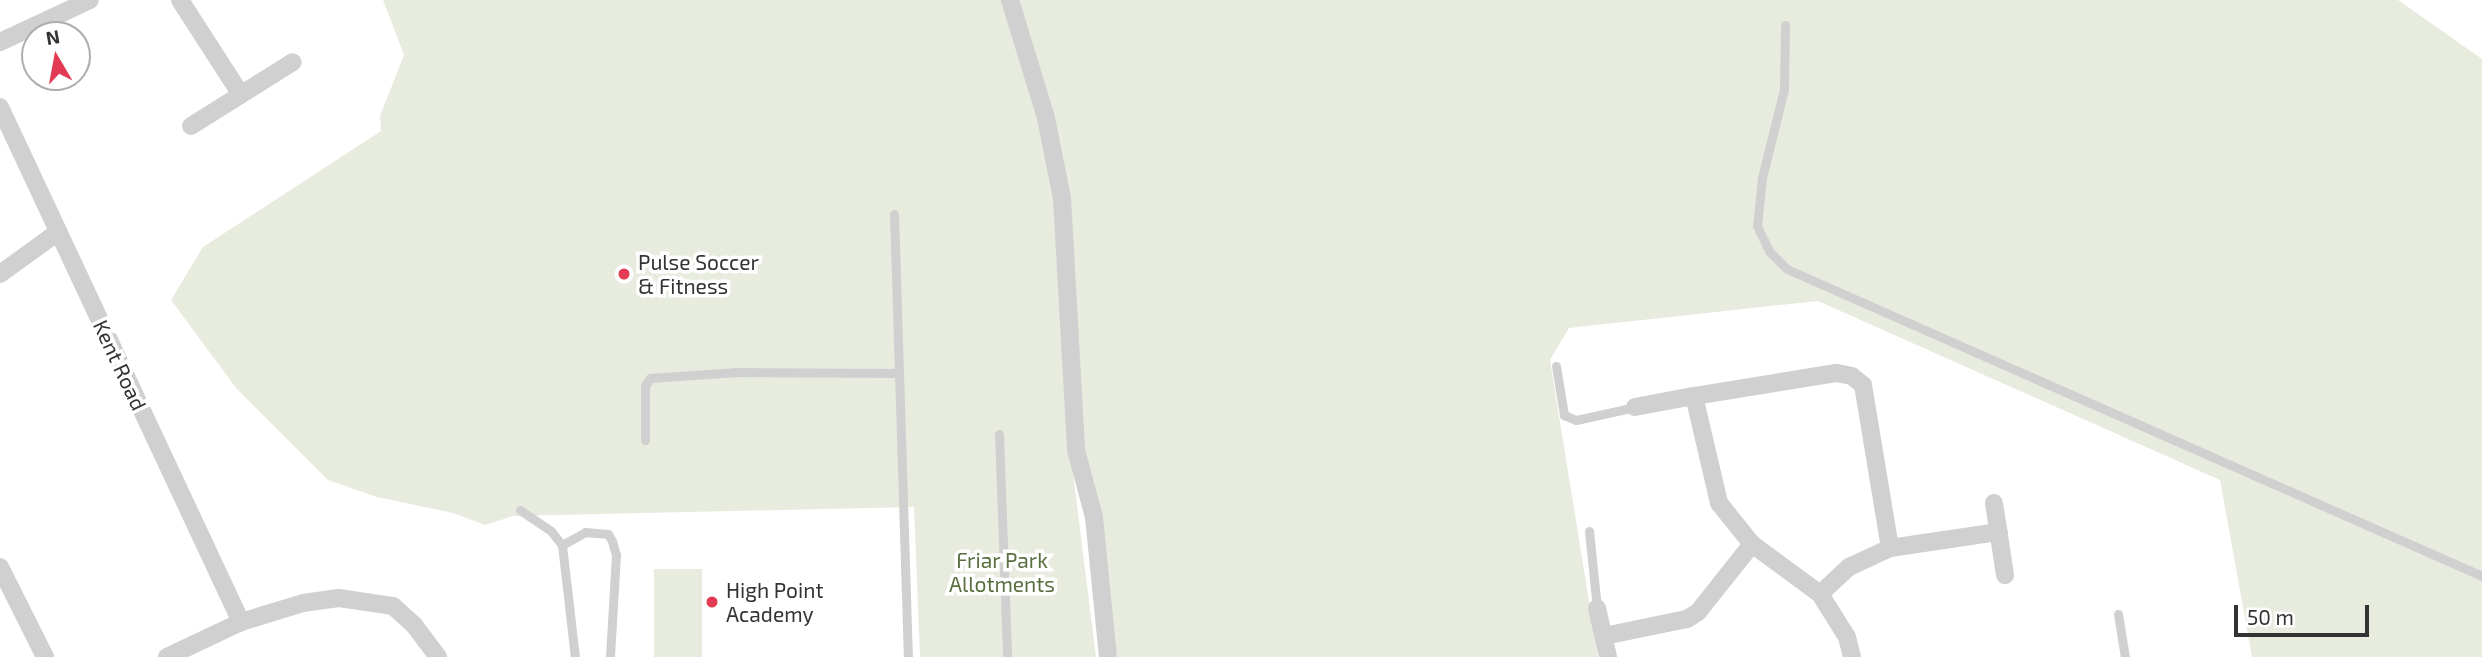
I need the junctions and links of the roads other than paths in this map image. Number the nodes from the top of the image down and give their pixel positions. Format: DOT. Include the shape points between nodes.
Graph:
graph roads {
  1 [pos="90,0"];
  2 [pos="180,0"];
  3 [pos="1010,0"];
  4 [pos="1785,25"];
  5 [pos="0,42"];
  6 [pos="293,62"];
  7 [pos="240,93"];
  8 [pos="0,107"];
  9 [pos="191,126"];
  10 [pos="894,214"];
  11 [pos="58,232"];
  12 [pos="0,274"];
  13 [pos="1556,366"];
  14 [pos="899,373"];
  15 [pos="1694,396"];
  16 [pos="1635,407"];
  17 [pos="999,433"];
  18 [pos="645,440"];
  19 [pos="1994,503"];
  20 [pos="520,510"];
  21 [pos="1589,531"];
  22 [pos="1999,532"];
  23 [pos="1752,544"];
  24 [pos="562,545"];
  25 [pos="1890,548"];
  26 [pos="0,567"];
  27 [pos="2005,575"];
  28 [pos="2482,576"];
  29 [pos="1820,594"];
  30 [pos="1597,608"];
  31 [pos="2118,614"];
  32 [pos="241,622"];
  33 [pos="1604,636"];
  34 [pos="45,657"];
  35 [pos="167,657"];
  36 [pos="438,657"];
  37 [pos="575,657"];
  38 [pos="610,657"];
  39 [pos="908,657"];
  40 [pos="1007,657"];
  41 [pos="1108,657"];
  42 [pos="1608,657"];
  43 [pos="1852,657"];
  44 [pos="2125,657"];
  1 -- 5 [label="street"];
  2 -- 7 [label="street"];
  3 -- 41 [label="street" via="1046,118 1062,198 1076,450 1094,517"];
  4 -- 28 [label="lane" via="1783,89 1762,178 1757,226 1769,251 1787,269"];
  6 -- 7 [label="street"];
  7 -- 9 [label="street"];
  8 -- 11 [label="street, Kent Road"];
  10 -- 14 [label="lane"];
  11 -- 12 [label="street"];
  11 -- 32 [label="street, Kent Road"];
  13 -- 16 [label="lane" via="1564,415 1576,420"];
  14 -- 18 [label="lane" via="751,372 650,378 645,386"];
  14 -- 39 [label="lane"];
  15 -- 16 [label="street"];
  15 -- 23 [label="street" via="1719,503"];
  15 -- 25 [label="street" via="1836,373 1852,376 1863,385"];
  17 -- 40 [label="lane"];
  19 -- 22 [label="street"];
  20 -- 24 [label="lane" via="551,531"];
  21 -- 30 [label="lane"];
  22 -- 25 [label="street"];
  22 -- 27 [label="street"];
  23 -- 29 [label="street"];
  23 -- 33 [label="street" via="1698,612 1687,619"];
  24 -- 37 [label="lane"];
  24 -- 38 [label="lane" via="585,532 608,534 612,541 616,555"];
  25 -- 29 [label="street" via="1849,566"];
  26 -- 34 [label="street"];
  29 -- 43 [label="street" via="1847,638"];
  30 -- 33 [label="street"];
  31 -- 44 [label="lane"];
  32 -- 35 [label="street"];
  32 -- 36 [label="street" via="303,603 339,598 393,606"];
  33 -- 42 [label="street"];
}
